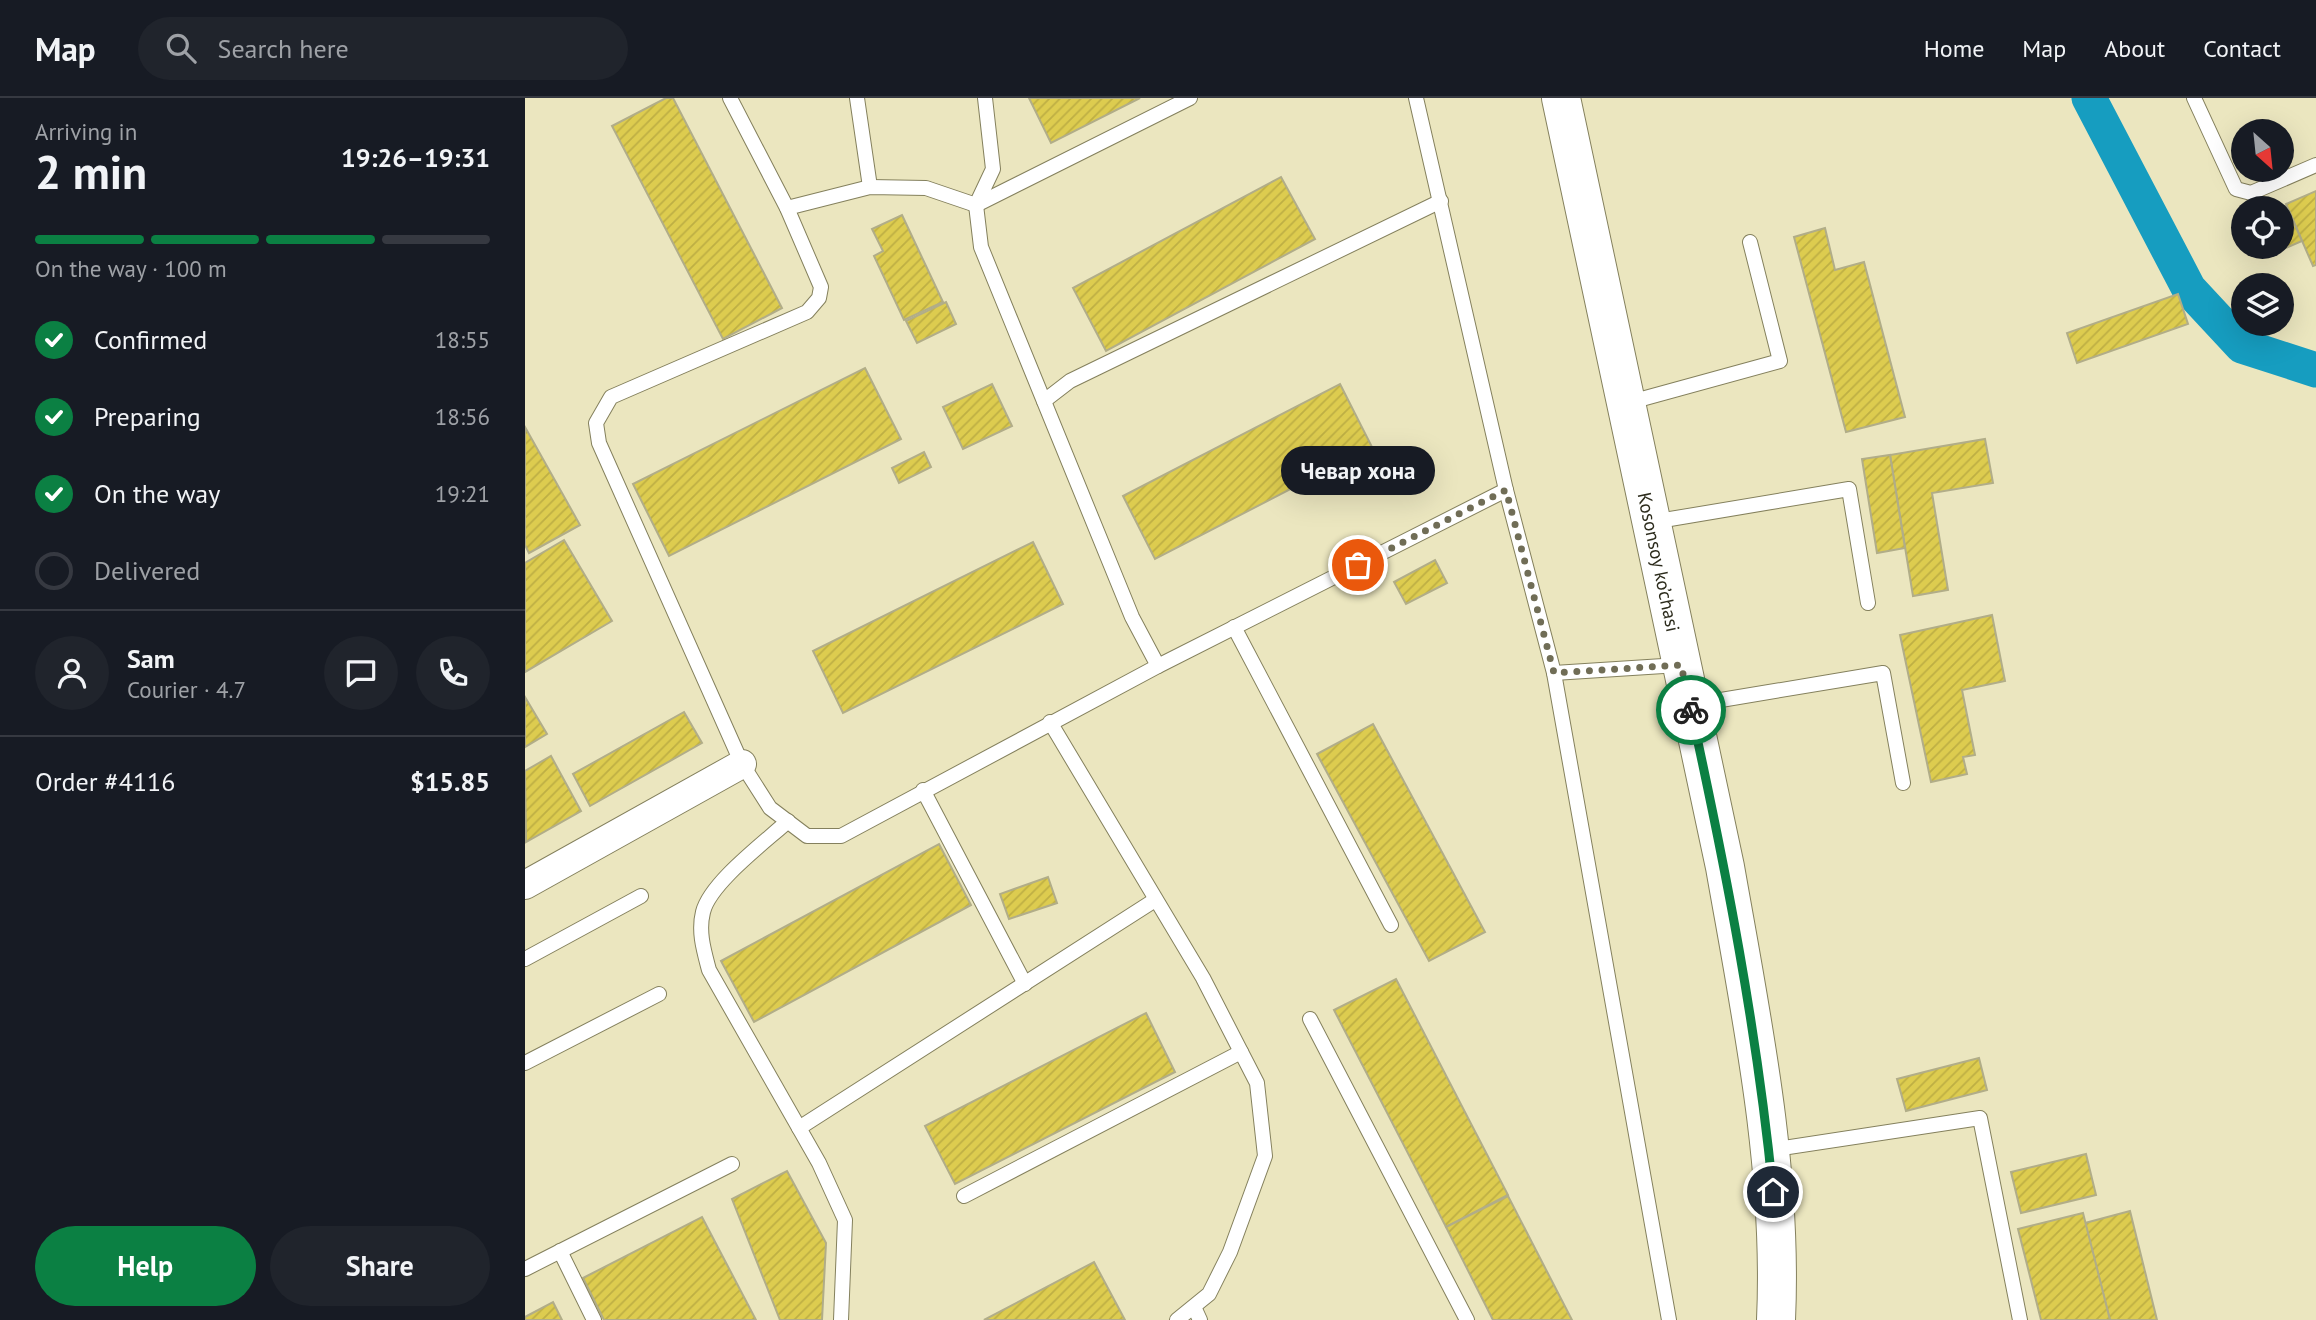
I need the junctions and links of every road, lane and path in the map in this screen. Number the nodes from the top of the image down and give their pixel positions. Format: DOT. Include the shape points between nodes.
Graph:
graph roads {
  1 [pos="730,98"];
  2 [pos="857,98"];
  3 [pos="985,98"];
  4 [pos="1191,98"];
  5 [pos="1416,98"];
  6 [pos="1561,98"];
  7 [pos="2194,98"];
  8 [pos="2316,166"];
  9 [pos="870,187"];
  10 [pos="1441,201"];
  11 [pos="976,205"];
  12 [pos="787,208"];
  13 [pos="1749,242"];
  14 [pos="1044,401"];
  15 [pos="1626,403"];
  16 [pos="1506,490"];
  17 [pos="1650,522"];
  18 [pos="1868,603"];
  19 [pos="1234,627"];
  20 [pos="1681,665"];
  21 [pos="1158,666"];
  22 [pos="1554,673"];
  23 [pos="1689,705"];
  24 [pos="1050,722"];
  25 [pos="742,764"];
  26 [pos="1903,783"];
  27 [pos="923,790"];
  28 [pos="787,821"];
  29 [pos="525,885"];
  30 [pos="641,896"];
  31 [pos="1155,901"];
  32 [pos="1391,925"];
  33 [pos="525,959"];
  34 [pos="1025,984"];
  35 [pos="659,994"];
  36 [pos="1310,1019"];
  37 [pos="1241,1052"];
  38 [pos="525,1063"];
  39 [pos="799,1129"];
  40 [pos="1769,1150"];
  41 [pos="732,1164"];
  42 [pos="964,1196"];
  43 [pos="560,1251"];
  44 [pos="525,1269"];
  45 [pos="1197,1313"];
  46 [pos="594,1320"];
  47 [pos="841,1320"];
  48 [pos="1177,1320"];
  49 [pos="1467,1320"];
  50 [pos="1669,1320"];
  51 [pos="1776,1320"];
  52 [pos="2020,1320"];
  1 -- 12 [label="lane"];
  2 -- 9 [label="lane"];
  3 -- 11 [label="lane" via="993,169"];
  4 -- 11 [label="lane"];
  5 -- 10 [label="lane"];
  6 -- 15 [label="main road, Kosonsoy ko’chasi"];
  7 -- 8 [label="lane" via="2237,189 2251,193"];
  9 -- 11 [label="lane" via="926,188"];
  9 -- 12 [label="lane"];
  10 -- 14 [label="lane" via="1070,381"];
  10 -- 16 [label="lane"];
  11 -- 14 [label="lane" via="981,247"];
  12 -- 25 [label="lane" via="821,287 819,298 807,312 611,397 596,423 599,443"];
  13 -- 15 [label="lane" via="1780,361"];
  14 -- 21 [label="lane" via="1132,617"];
  15 -- 17 [label="main road, Kosonsoy ko’chasi"];
  16 -- 19 [label="lane"];
  16 -- 22 [label="lane"];
  17 -- 18 [label="lane" via="1849,489"];
  17 -- 20 [label="main road, Kosonsoy ko’chasi"];
  19 -- 21 [label="lane"];
  19 -- 32 [label="lane"];
  20 -- 22 [label="lane"];
  20 -- 23 [label="main road, Kosonsoy ko’chasi"];
  21 -- 24 [label="lane"];
  22 -- 50 [label="lane"];
  23 -- 26 [label="lane" via="1883,673"];
  23 -- 40 [label="main road, Kosonsoy ko’chasi" via="1725,867"];
  24 -- 27 [label="lane"];
  24 -- 31 [label="lane"];
  25 -- 28 [label="lane" via="769,808"];
  25 -- 29 [label="street"];
  27 -- 28 [label="lane" via="841,835 807,836"];
  27 -- 34 [label="lane"];
  28 -- 39 [label="lane" via="719,885 703,909 700,938 709,970"];
  30 -- 33 [label="lane"];
  31 -- 34 [label="lane"];
  31 -- 37 [label="lane" via="1203,978"];
  34 -- 39 [label="lane"];
  35 -- 38 [label="lane"];
  36 -- 49 [label="lane"];
  37 -- 42 [label="lane"];
  37 -- 45 [label="lane" via="1257,1083 1265,1156 1230,1252"];
  39 -- 47 [label="lane" via="845,1220"];
  40 -- 51 [label="main road, Kosonsoy ko’chasi"];
  40 -- 52 [label="lane" via="1980,1118"];
  41 -- 43 [label="lane"];
  43 -- 44 [label="lane"];
  43 -- 46 [label="lane"];
  45 -- 48 [label="lane"];
}
